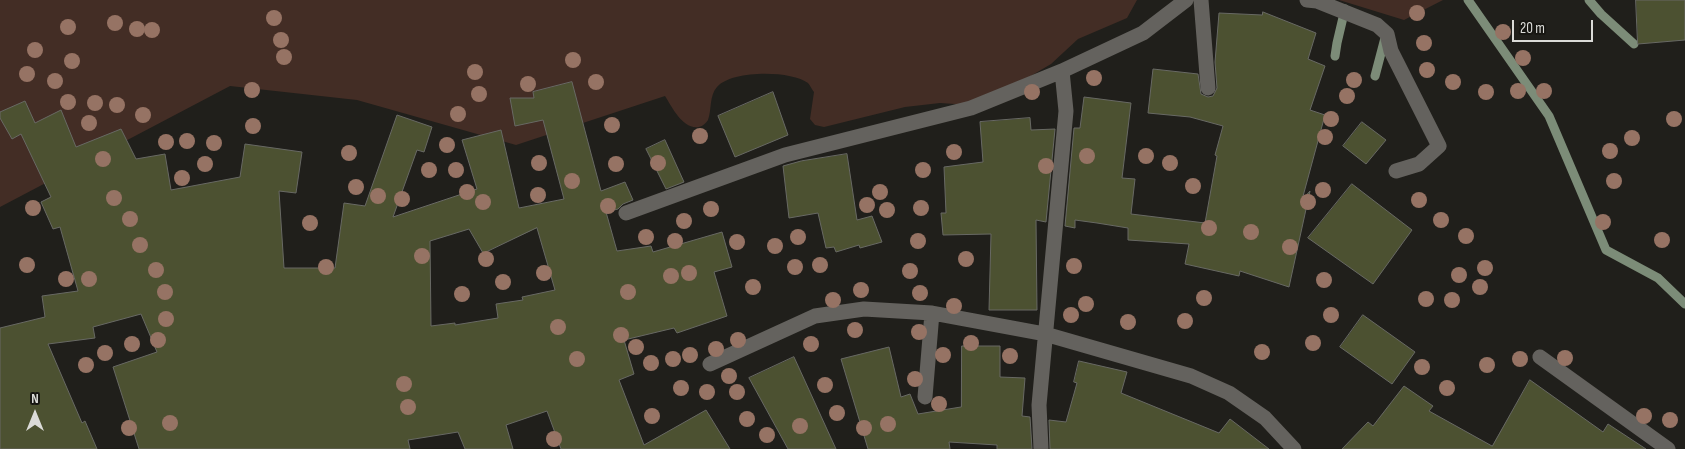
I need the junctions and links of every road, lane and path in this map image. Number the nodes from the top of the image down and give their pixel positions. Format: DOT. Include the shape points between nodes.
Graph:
graph roads {
  1 [pos="1186,0"];
  2 [pos="1201,0"];
  3 [pos="1306,0"];
  4 [pos="1062,71"];
  5 [pos="1208,88"];
  6 [pos="1396,171"];
  7 [pos="626,213"];
  8 [pos="932,313"];
  9 [pos="1045,334"];
  10 [pos="1540,357"];
  11 [pos="710,364"];
  12 [pos="925,397"];
  13 [pos="1041,449"];
  14 [pos="1294,449"];
  15 [pos="1668,449"];
  1 -- 4 [label="street" via="1143,33"];
  2 -- 5 [label="street"];
  3 -- 6 [label="street" via="1317,1 1377,25 1387,34 1391,51 1439,146 1419,164"];
  4 -- 7 [label="street" via="971,108 785,156"];
  4 -- 9 [label="street" via="1066,111"];
  8 -- 9 [label="street"];
  8 -- 11 [label="street" via="864,309 815,316"];
  8 -- 12 [label="street"];
  9 -- 13 [label="street" via="1039,405"];
  9 -- 14 [label="street" via="1191,376 1229,393 1265,418"];
  10 -- 15 [label="street"];
}
